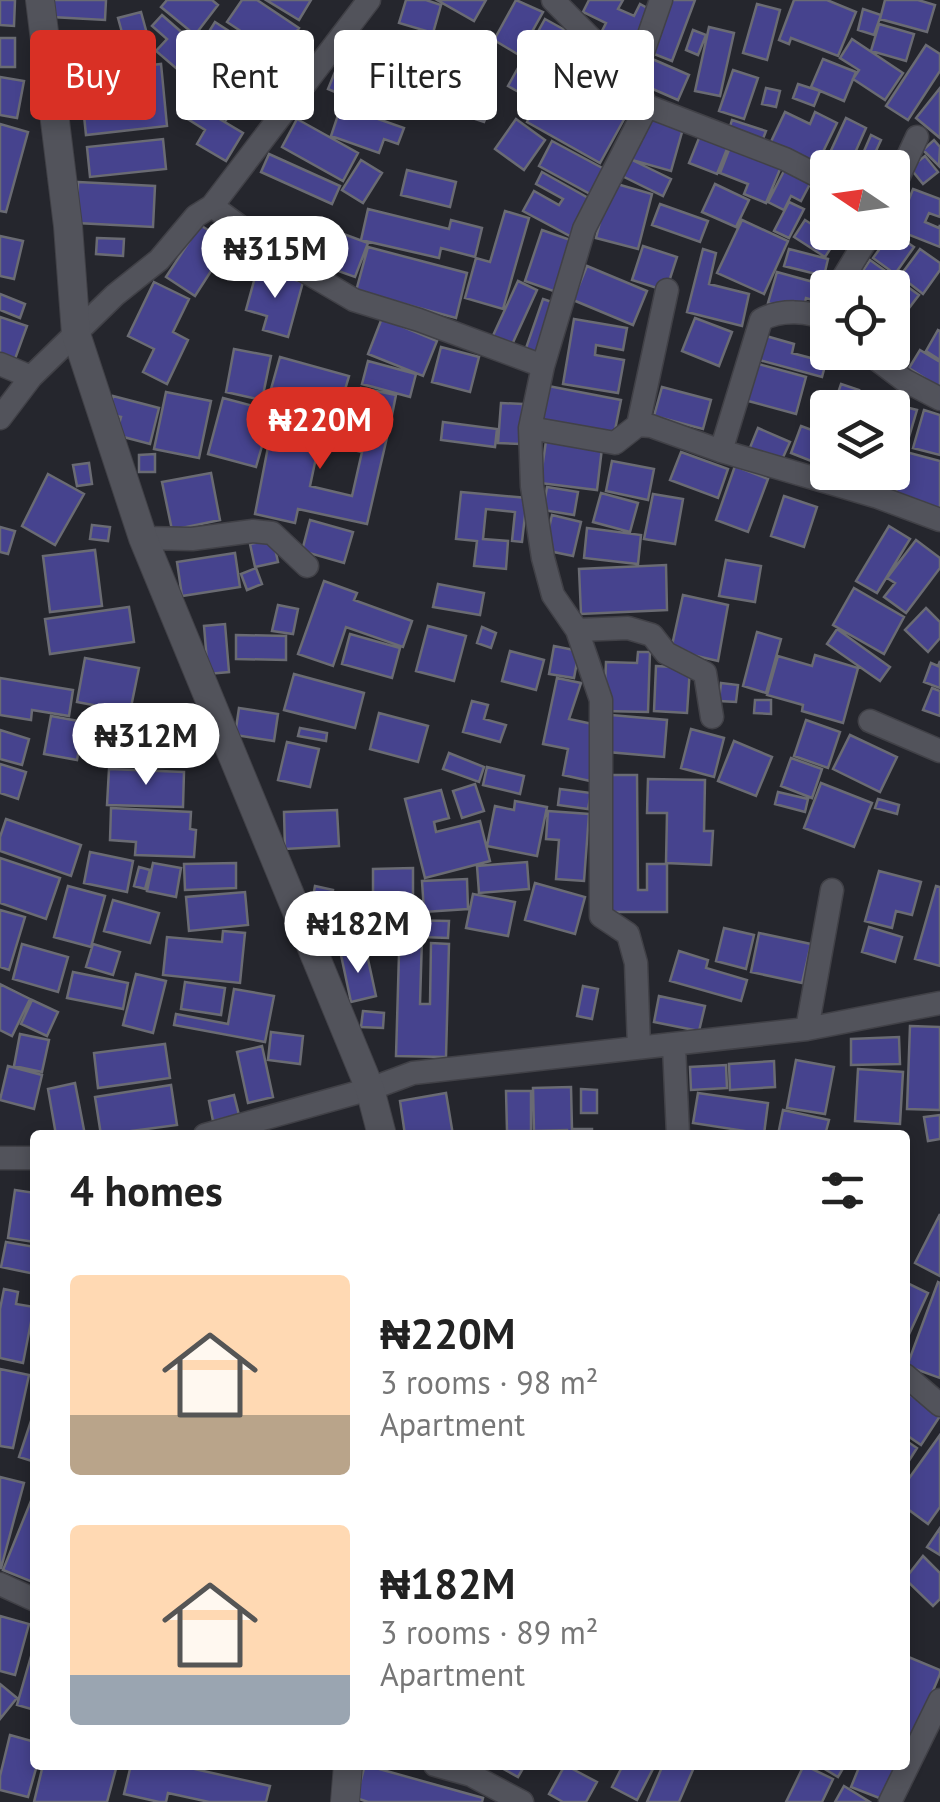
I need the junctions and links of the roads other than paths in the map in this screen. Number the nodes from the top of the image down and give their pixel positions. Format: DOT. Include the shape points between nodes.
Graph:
graph roads {
  1 [pos="40,0"];
  2 [pos="370,0"];
  3 [pos="554,0"];
  4 [pos="661,0"];
  5 [pos="584,30"];
  6 [pos="650,30"];
  7 [pos="654,109"];
  8 [pos="640,120"];
  9 [pos="917,137"];
  10 [pos="910,152"];
  11 [pos="810,172"];
  12 [pos="212,206"];
  13 [pos="667,290"];
  14 [pos="810,313"];
  15 [pos="76,334"];
  16 [pos="0,364"];
  17 [pos="544,366"];
  18 [pos="891,370"];
  19 [pos="31,377"];
  20 [pos="940,399"];
  21 [pos="0,418"];
  22 [pos="638,425"];
  23 [pos="530,428"];
  24 [pos="721,451"];
  25 [pos="940,520"];
  26 [pos="143,538"];
  27 [pos="307,566"];
  28 [pos="576,630"];
  29 [pos="712,717"];
  30 [pos="870,721"];
  31 [pos="940,751"];
  32 [pos="832,890"];
  33 [pos="940,1003"];
  34 [pos="807,1029"];
  35 [pos="639,1046"];
  36 [pos="674,1046"];
  37 [pos="370,1089"];
  38 [pos="223,1130"];
  39 [pos="381,1130"];
  40 [pos="678,1130"];
  41 [pos="0,1158"];
  42 [pos="30,1158"];
  43 [pos="910,1379"];
  44 [pos="940,1405"];
  45 [pos="0,1584"];
  46 [pos="30,1598"];
  47 [pos="940,1700"];
  48 [pos="910,1761"];
  49 [pos="347,1770"];
  50 [pos="473,1770"];
  51 [pos="906,1770"];
  52 [pos="344,1802"];
  53 [pos="522,1802"];
  54 [pos="890,1802"];
  1 -- 15 [label="street"];
  2 -- 12 [label="street"];
  3 -- 5 [label="street"];
  4 -- 6 [label="street"];
  7 -- 11 [label="street"];
  8 -- 17 [label="street" via="584,230"];
  9 -- 10 [label="street"];
  12 -- 15 [label="street"];
  12 -- 17 [label="street" via="354,300"];
  13 -- 22 [label="street"];
  14 -- 24 [label="street" via="762,320"];
  15 -- 19 [label="street"];
  15 -- 26 [label="street"];
  16 -- 19 [label="street"];
  17 -- 23 [label="street"];
  18 -- 20 [label="street"];
  19 -- 21 [label="street"];
  22 -- 23 [label="street" via="615,442"];
  22 -- 24 [label="street"];
  23 -- 28 [label="street" via="540,549 553,595"];
  24 -- 25 [label="street"];
  26 -- 27 [label="street" via="272,533"];
  26 -- 37 [label="street"];
  28 -- 29 [label="street" via="652,634 666,653 705,674"];
  28 -- 35 [label="street" via="601,700 602,916 628,934 636,963"];
  30 -- 31 [label="street"];
  32 -- 34 [label="street"];
  33 -- 34 [label="street"];
  34 -- 36 [label="street"];
  35 -- 36 [label="street"];
  35 -- 37 [label="street" via="414,1072"];
  36 -- 40 [label="street"];
  37 -- 38 [label="street"];
  37 -- 39 [label="street"];
  41 -- 42 [label="street"];
  43 -- 44 [label="street"];
  45 -- 46 [label="street"];
  47 -- 48 [label="street"];
  49 -- 52 [label="street"];
  50 -- 53 [label="street"];
  51 -- 54 [label="street"];
}
